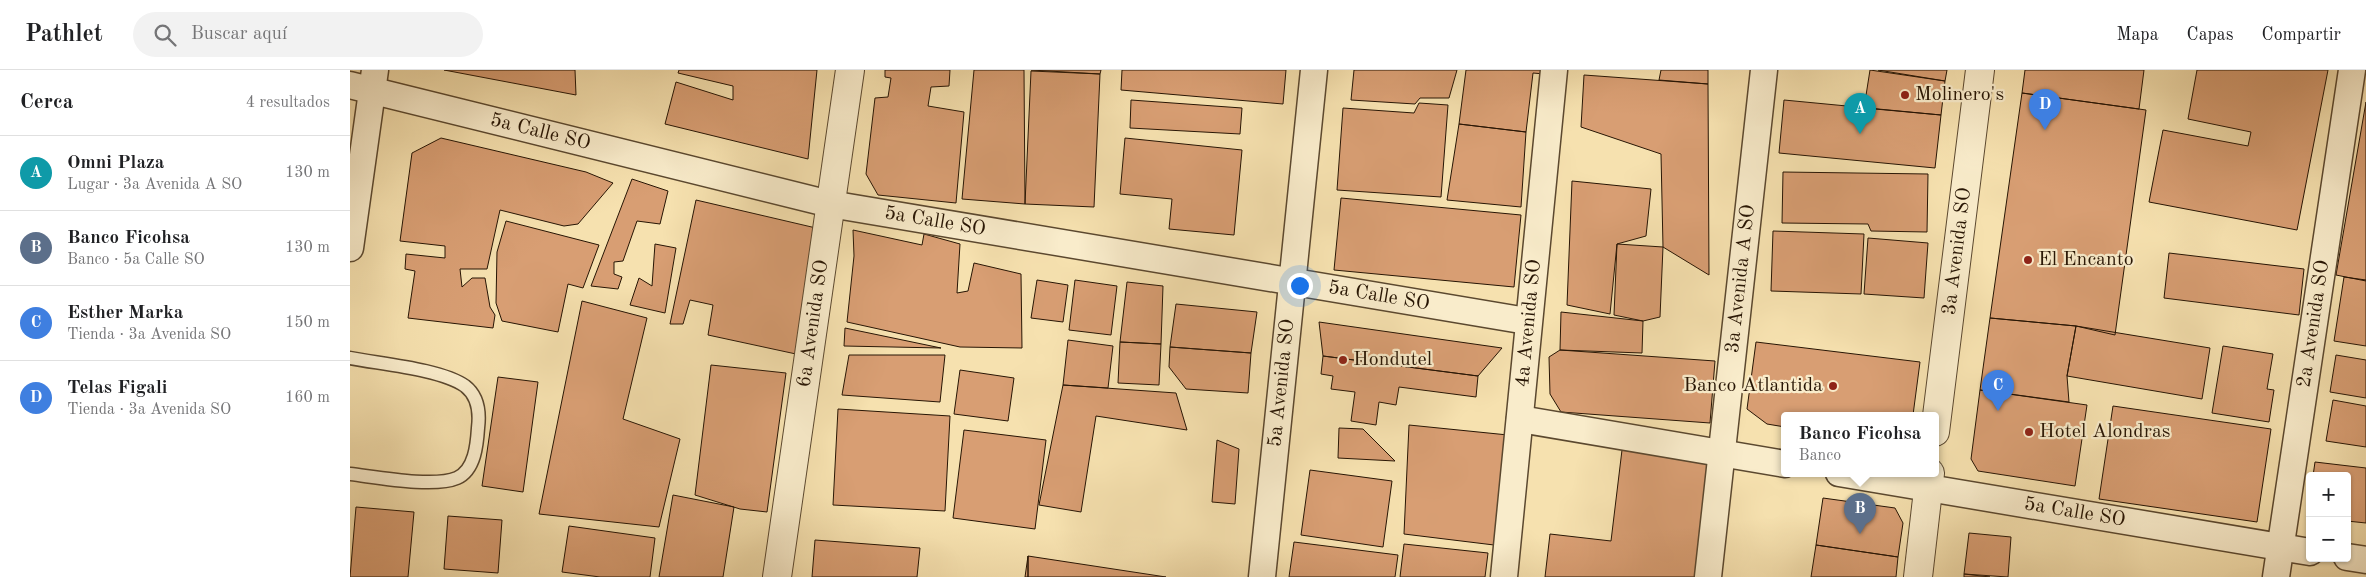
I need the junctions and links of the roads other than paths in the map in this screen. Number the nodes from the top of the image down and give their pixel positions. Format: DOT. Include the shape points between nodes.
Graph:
graph roads {
  1 [pos="850,70"];
  2 [pos="1314,70"];
  3 [pos="1554,70"];
  4 [pos="1764,70"];
  5 [pos="1980,70"];
  6 [pos="2352,70"];
  7 [pos="366,81"];
  8 [pos="830,204"];
  9 [pos="351,239"];
  10 [pos="1292,282"];
  11 [pos="1527,322"];
  12 [pos="350,358"];
  13 [pos="1937,412"];
  14 [pos="1520,419"];
  15 [pos="1721,453"];
  16 [pos="1781,463"];
  17 [pos="350,474"];
  18 [pos="1890,477"];
  19 [pos="1929,480"];
  20 [pos="2279,547"];
  21 [pos="2306,551"];
  22 [pos="2351,558"];
  23 [pos="2366,560"];
  24 [pos="777,577"];
  25 [pos="1262,577"];
  26 [pos="1504,577"];
  27 [pos="1708,577"];
  28 [pos="1918,577"];
  29 [pos="2276,577"];
  1 -- 8 [label="street, 6a Avenida SO"];
  2 -- 10 [label="street, 5a Avenida SO"];
  3 -- 11 [label="street, 4a Avenida SO"];
  4 -- 15 [label="street, 3a Avenida A SO"];
  5 -- 13 [label="street, 3a Avenida SO"];
  6 -- 20 [label="street, 2a Avenida SO"];
  7 -- 8 [label="street, 5a Calle SO"];
  7 -- 9 [label="street"];
  8 -- 10 [label="street, 5a Calle SO"];
  8 -- 24 [label="street, 6a Avenida SO"];
  10 -- 11 [label="street, 5a Calle SO"];
  10 -- 25 [label="street, 5a Avenida SO"];
  11 -- 14 [label="street, 4a Avenida SO"];
  12 -- 17 [label="lane" via="436,374 465,386 477,399 479,422 476,452 469,466 457,478 430,482"];
  14 -- 15 [label="street"];
  14 -- 26 [label="street, 4a Avenida SO"];
  15 -- 16 [label="street"];
  15 -- 27 [label="street, 3a Avenida A SO"];
  18 -- 19 [label="street, 5a Calle SO"];
  19 -- 20 [label="street, 5a Calle SO"];
  19 -- 28 [label="street"];
  20 -- 21 [label="street, 5a Calle SO"];
  20 -- 29 [label="street, 2a Avenida SO"];
  22 -- 23 [label="street"];
}
